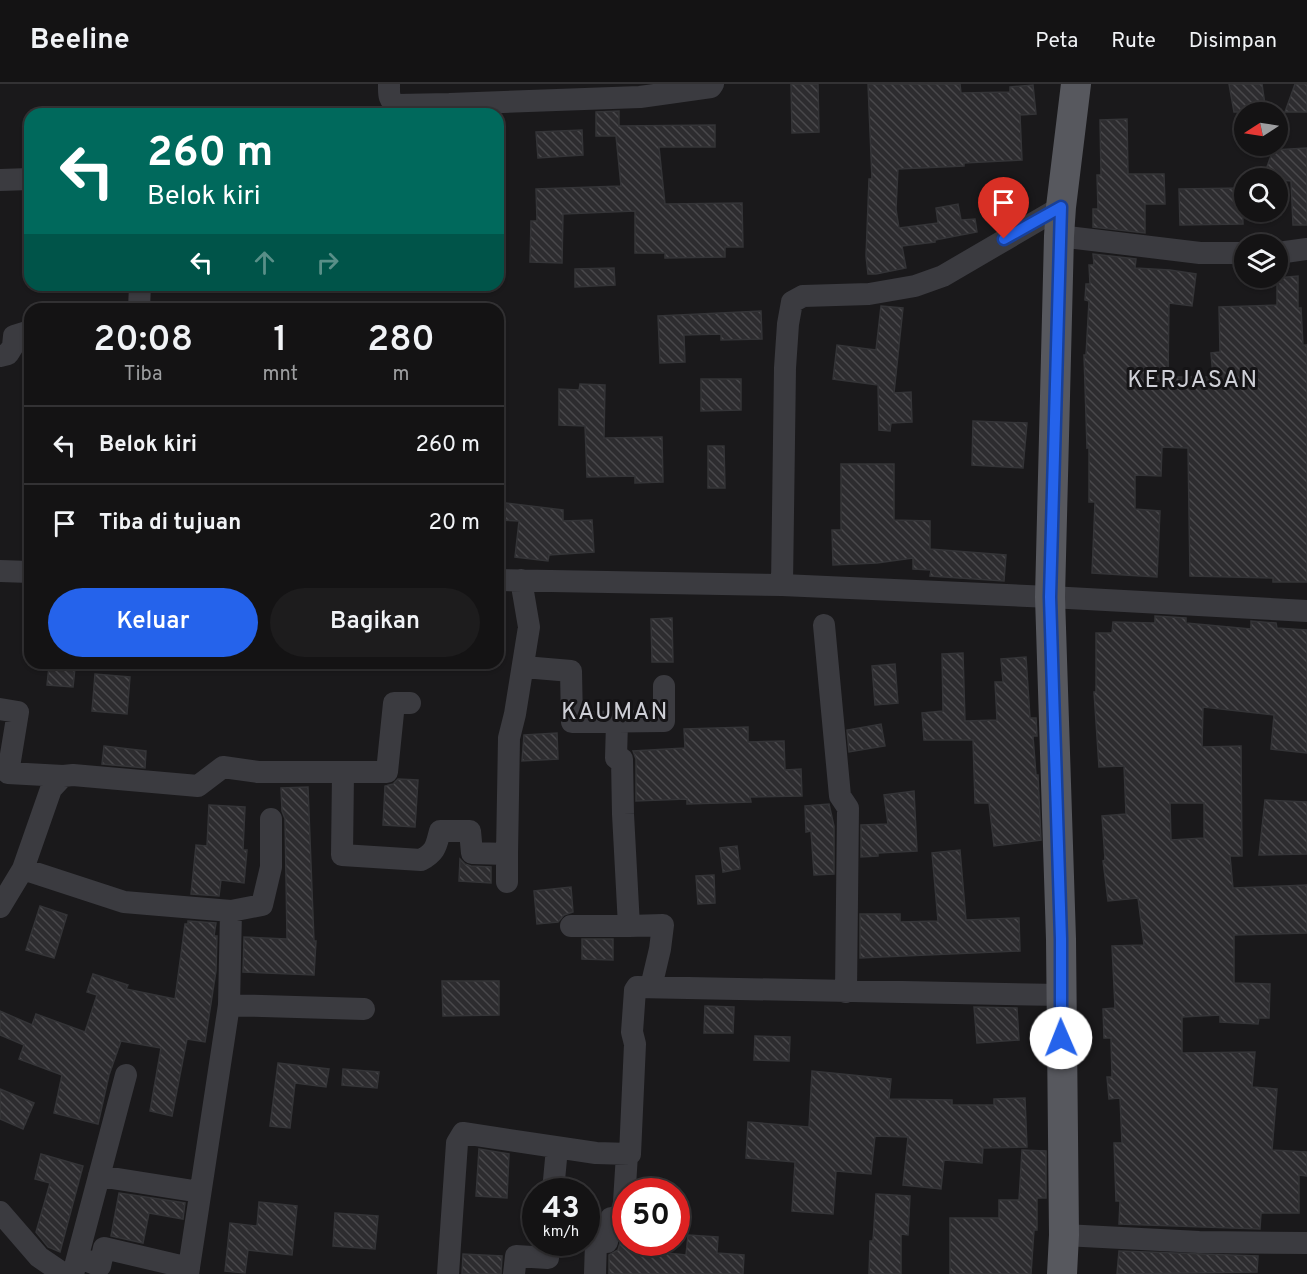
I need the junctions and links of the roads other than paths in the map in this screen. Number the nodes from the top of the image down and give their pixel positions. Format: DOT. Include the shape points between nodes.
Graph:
graph roads {
  1 [pos="389,84"];
  2 [pos="713,84"];
  3 [pos="1076,84"];
  4 [pos="436,108"];
  5 [pos="465,108"];
  6 [pos="24,179"];
  7 [pos="0,180"];
  8 [pos="1061,207"];
  9 [pos="1059,236"];
  10 [pos="1307,249"];
  11 [pos="1288,252"];
  12 [pos="1234,253"];
  13 [pos="24,333"];
  14 [pos="0,356"];
  15 [pos="0,571"];
  16 [pos="24,572"];
  17 [pos="504,580"];
  18 [pos="521,580"];
  19 [pos="782,585"];
  20 [pos="1050,597"];
  21 [pos="1307,611"];
  22 [pos="824,626"];
  23 [pos="524,667"];
  24 [pos="664,686"];
  25 [pos="410,703"];
  26 [pos="0,709"];
  27 [pos="618,722"];
  28 [pos="343,773"];
  29 [pos="63,776"];
  30 [pos="271,819"];
  31 [pos="507,854"];
  32 [pos="23,869"];
  33 [pos="507,882"];
  34 [pos="0,906"];
  35 [pos="231,911"];
  36 [pos="571,926"];
  37 [pos="629,926"];
  38 [pos="651,987"];
  39 [pos="846,992"];
  40 [pos="1060,995"];
  41 [pos="228,1005"];
  42 [pos="364,1009"];
  43 [pos="126,1075"];
  44 [pos="556,1148"];
  45 [pos="627,1154"];
  46 [pos="99,1176"];
  47 [pos="554,1178"];
  48 [pos="200,1192"];
  49 [pos="0,1212"];
  50 [pos="1064,1235"];
  51 [pos="1307,1243"];
  52 [pos="548,1256"];
  53 [pos="72,1268"];
  54 [pos="189,1271"];
  55 [pos="448,1274"];
  56 [pos="514,1274"];
  57 [pos="594,1274"];
  58 [pos="1062,1274"];
  1 -- 4 [label="street" via="391,102"];
  2 -- 5 [label="street" via="639,97"];
  3 -- 8 [label="main road"];
  6 -- 7 [label="street"];
  8 -- 9 [label="main road"];
  8 -- 19 [label="street" via="943,276 915,286 869,294 803,296 792,302 785,368"];
  9 -- 12 [label="street" via="1200,253"];
  9 -- 20 [label="main road"];
  10 -- 11 [label="street"];
  13 -- 14 [label="street" via="14,336 8,354"];
  15 -- 16 [label="street"];
  17 -- 18 [label="street"];
  18 -- 19 [label="street"];
  18 -- 23 [label="street" via="529,627"];
  19 -- 20 [label="street"];
  20 -- 21 [label="street"];
  20 -- 40 [label="main road"];
  22 -- 39 [label="street" via="840,796 848,808"];
  23 -- 27 [label="street" via="571,671 572,722"];
  23 -- 31 [label="street" via="509,738"];
  24 -- 27 [label="street" via="664,722"];
  25 -- 28 [label="street" via="394,703 387,772"];
  26 -- 29 [label="street" via="18,712 8,772"];
  27 -- 37 [label="street" via="616,759 622,759"];
  28 -- 29 [label="street" via="258,772 223,767 198,786"];
  28 -- 31 [label="street" via="342,855 421,860 435,849 440,831 470,831 472,854"];
  29 -- 32 [label="street" via="51,789"];
  30 -- 35 [label="street" via="271,867 262,905"];
  31 -- 33 [label="street"];
  32 -- 34 [label="street"];
  32 -- 35 [label="street" via="124,902"];
  35 -- 41 [label="street"];
  36 -- 37 [label="street"];
  37 -- 38 [label="street" via="663,925"];
  38 -- 39 [label="street"];
  38 -- 45 [label="street" via="635,990"];
  39 -- 40 [label="street"];
  40 -- 50 [label="main road"];
  41 -- 42 [label="street"];
  41 -- 48 [label="street"];
  43 -- 46 [label="street"];
  44 -- 45 [label="street"];
  44 -- 47 [label="street"];
  44 -- 55 [label="street" via="466,1133 459,1137"];
  45 -- 57 [label="street" via="622,1218 610,1218 607,1242 596,1242"];
  46 -- 48 [label="street"];
  46 -- 53 [label="street"];
  48 -- 54 [label="street"];
  49 -- 53 [label="street" via="39,1257"];
  50 -- 51 [label="street"];
  50 -- 58 [label="main road"];
  52 -- 56 [label="street" via="516,1256"];
  53 -- 54 [label="street" via="100,1266 104,1248"];
}
